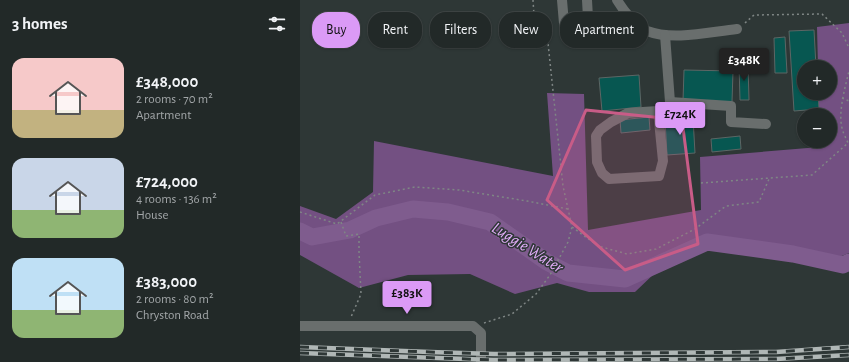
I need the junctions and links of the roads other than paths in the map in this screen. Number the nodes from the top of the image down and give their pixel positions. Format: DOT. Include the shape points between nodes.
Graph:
graph roads {
  1 [pos="562,0"];
  2 [pos="587,0"];
  3 [pos="616,0"];
  4 [pos="563,12"];
  5 [pos="588,12"];
  6 [pos="737,29"];
  7 [pos="665,35"];
  8 [pos="670,102"];
  9 [pos="658,111"];
  10 [pos="766,124"];
  11 [pos="300,326"];
  12 [pos="481,362"];
  1 -- 4 [label="street"];
  2 -- 5 [label="street"];
  3 -- 7 [label="street" via="627,15 646,31"];
  6 -- 7 [label="street"];
  7 -- 8 [label="street"];
  8 -- 9 [label="street" via="668,110"];
  8 -- 10 [label="street" via="731,106 731,122"];
  9 -- 9 [label="street" via="662,161 660,176 609,179 602,173 597,162 596,136 600,130 628,113"];
  11 -- 12 [label="street" via="473,326 481,333"];
}
